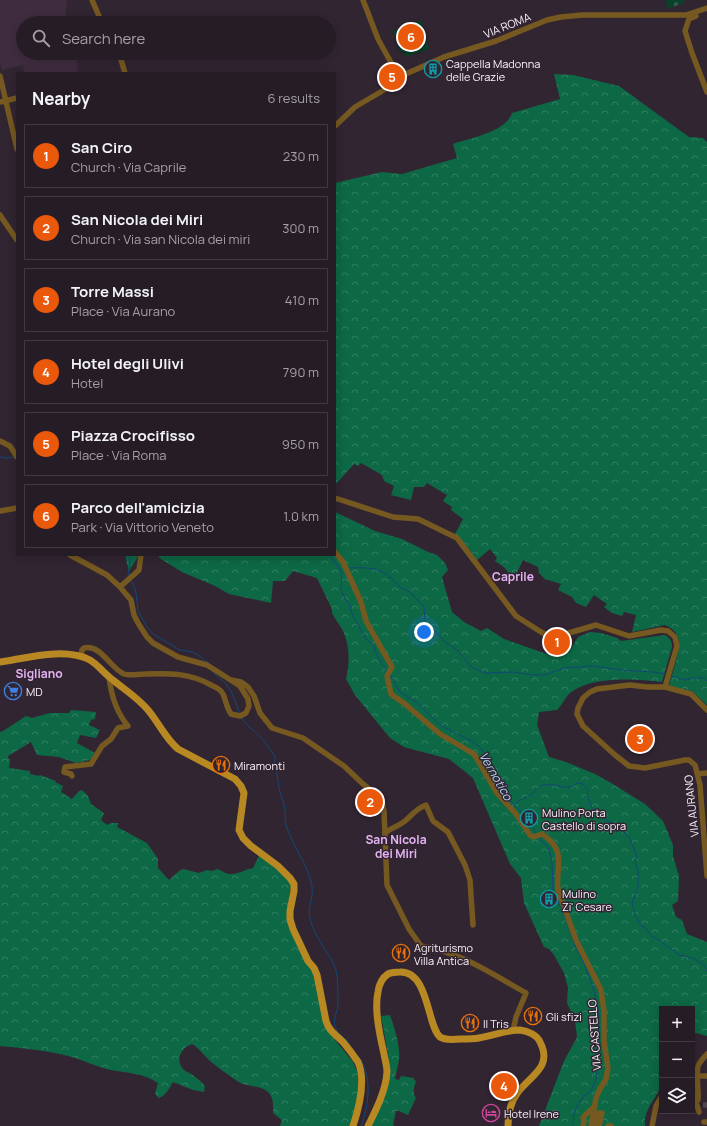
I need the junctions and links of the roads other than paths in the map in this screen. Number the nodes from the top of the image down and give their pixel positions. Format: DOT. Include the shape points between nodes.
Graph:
graph roads {
  1 [pos="92,0"];
  2 [pos="363,0"];
  3 [pos="707,8"];
  4 [pos="701,10"];
  5 [pos="99,16"];
  6 [pos="121,60"];
  7 [pos="125,72"];
  8 [pos="0,76"];
  9 [pos="399,77"];
  10 [pos="707,92"];
  11 [pos="16,98"];
  12 [pos="3,102"];
  13 [pos="336,125"];
  14 [pos="16,146"];
  15 [pos="0,216"];
  16 [pos="16,239"];
  17 [pos="0,441"];
  18 [pos="15,454"];
  19 [pos="336,498"];
  20 [pos="16,508"];
  21 [pos="0,511"];
  22 [pos="336,554"];
  23 [pos="72,556"];
  24 [pos="141,556"];
  25 [pos="122,585"];
  26 [pos="81,656"];
  27 [pos="0,662"];
  28 [pos="109,677"];
  29 [pos="231,680"];
  30 [pos="665,683"];
  31 [pos="707,710"];
  32 [pos="707,773"];
  33 [pos="698,774"];
  34 [pos="72,776"];
  35 [pos="385,833"];
  36 [pos="707,876"];
  37 [pos="473,925"];
  38 [pos="513,1031"];
  39 [pos="707,1054"];
  40 [pos="697,1076"];
  41 [pos="707,1076"];
  42 [pos="695,1096"];
  43 [pos="697,1099"];
  44 [pos="659,1101"];
  45 [pos="703,1105"];
  46 [pos="595,1106"];
  47 [pos="699,1112"];
  48 [pos="353,1126"];
  49 [pos="368,1126"];
  50 [pos="508,1126"];
  51 [pos="583,1126"];
  52 [pos="591,1126"];
  53 [pos="594,1126"];
  54 [pos="599,1126"];
  55 [pos="652,1126"];
  1 -- 5 [label="street"];
  2 -- 9 [label="street" via="378,39"];
  3 -- 4 [label="street, VIA ROMA"];
  4 -- 9 [label="street, VIA ROMA" via="686,15 582,15 554,18 538,22 496,41 444,57"];
  4 -- 10 [label="street" via="700,14 689,19 685,31"];
  6 -- 7 [label="street"];
  8 -- 12 [label="street"];
  9 -- 13 [label="street, VIA ROMA" via="384,90 355,107"];
  11 -- 12 [label="street"];
  12 -- 14 [label="street"];
  15 -- 16 [label="street"];
  17 -- 18 [label="street" via="7,443"];
  19 -- 30 [label="street" via="393,517 418,519 457,538 516,616 547,635 562,635 596,624 629,636 661,630 668,632 677,642"];
  20 -- 21 [label="street"];
  22 -- 46 [label="street, VIA CASTELLO" via="361,602 366,620 392,666 387,676 391,694 440,734 474,754 497,793 530,835 539,835 553,844 559,853 558,890 576,940 600,990 604,1011 604,1041 608,1068"];
  23 -- 25 [label="street"];
  24 -- 25 [label="street" via="137,574"];
  25 -- 29 [label="street" via="131,600 138,623 153,643 178,657 207,664"];
  26 -- 27 [label="main road" via="52,655"];
  26 -- 28 [label="main road"];
  26 -- 29 [label="street" via="84,648 97,651 118,670 128,675 183,674 199,679 221,691 231,714 240,716 246,713 248,699 240,686"];
  28 -- 34 [label="street" via="113,700 128,726 118,728 90,764 65,767 64,772"];
  28 -- 48 [label="main road" via="139,700 178,749 235,779 241,786 244,793 239,830 251,846 278,866 294,884 290,919 308,961 317,975 328,1028 342,1042 360,1070 361,1097"];
  29 -- 35 [label="street" via="248,687 260,713 272,728 303,738 344,766 381,798"];
  30 -- 31 [label="street" via="691,694"];
  30 -- 33 [label="street, VIA AURANO" via="647,687 630,685 597,689 583,698 577,714 583,726 630,766 645,768 689,760 695,765"];
  32 -- 33 [label="street"];
  33 -- 36 [label="street, VIA AURANO"];
  35 -- 37 [label="street" via="426,804 433,821 448,832 465,865 470,880"];
  35 -- 38 [label="street" via="387,885 421,946 461,957 526,993"];
  38 -- 49 [label="main road" via="478,1038 437,1038 425,996 412,975 393,972 383,977 376,999 387,1072 377,1107"];
  38 -- 50 [label="main road" via="527,1031 538,1038 543,1046 544,1061 537,1074 519,1091 514,1100"];
  39 -- 40 [label="street" via="698,1066"];
  40 -- 41 [label="street"];
  40 -- 43 [label="street"];
  42 -- 43 [label="street"];
  43 -- 45 [label="street"];
  43 -- 47 [label="street"];
  44 -- 55 [label="street"];
  46 -- 51 [label="street" via="586,1113"];
  46 -- 52 [label="street, VIA CASTELLO"];
  53 -- 54 [label="street" via="599,1113 602,1113"];
}
